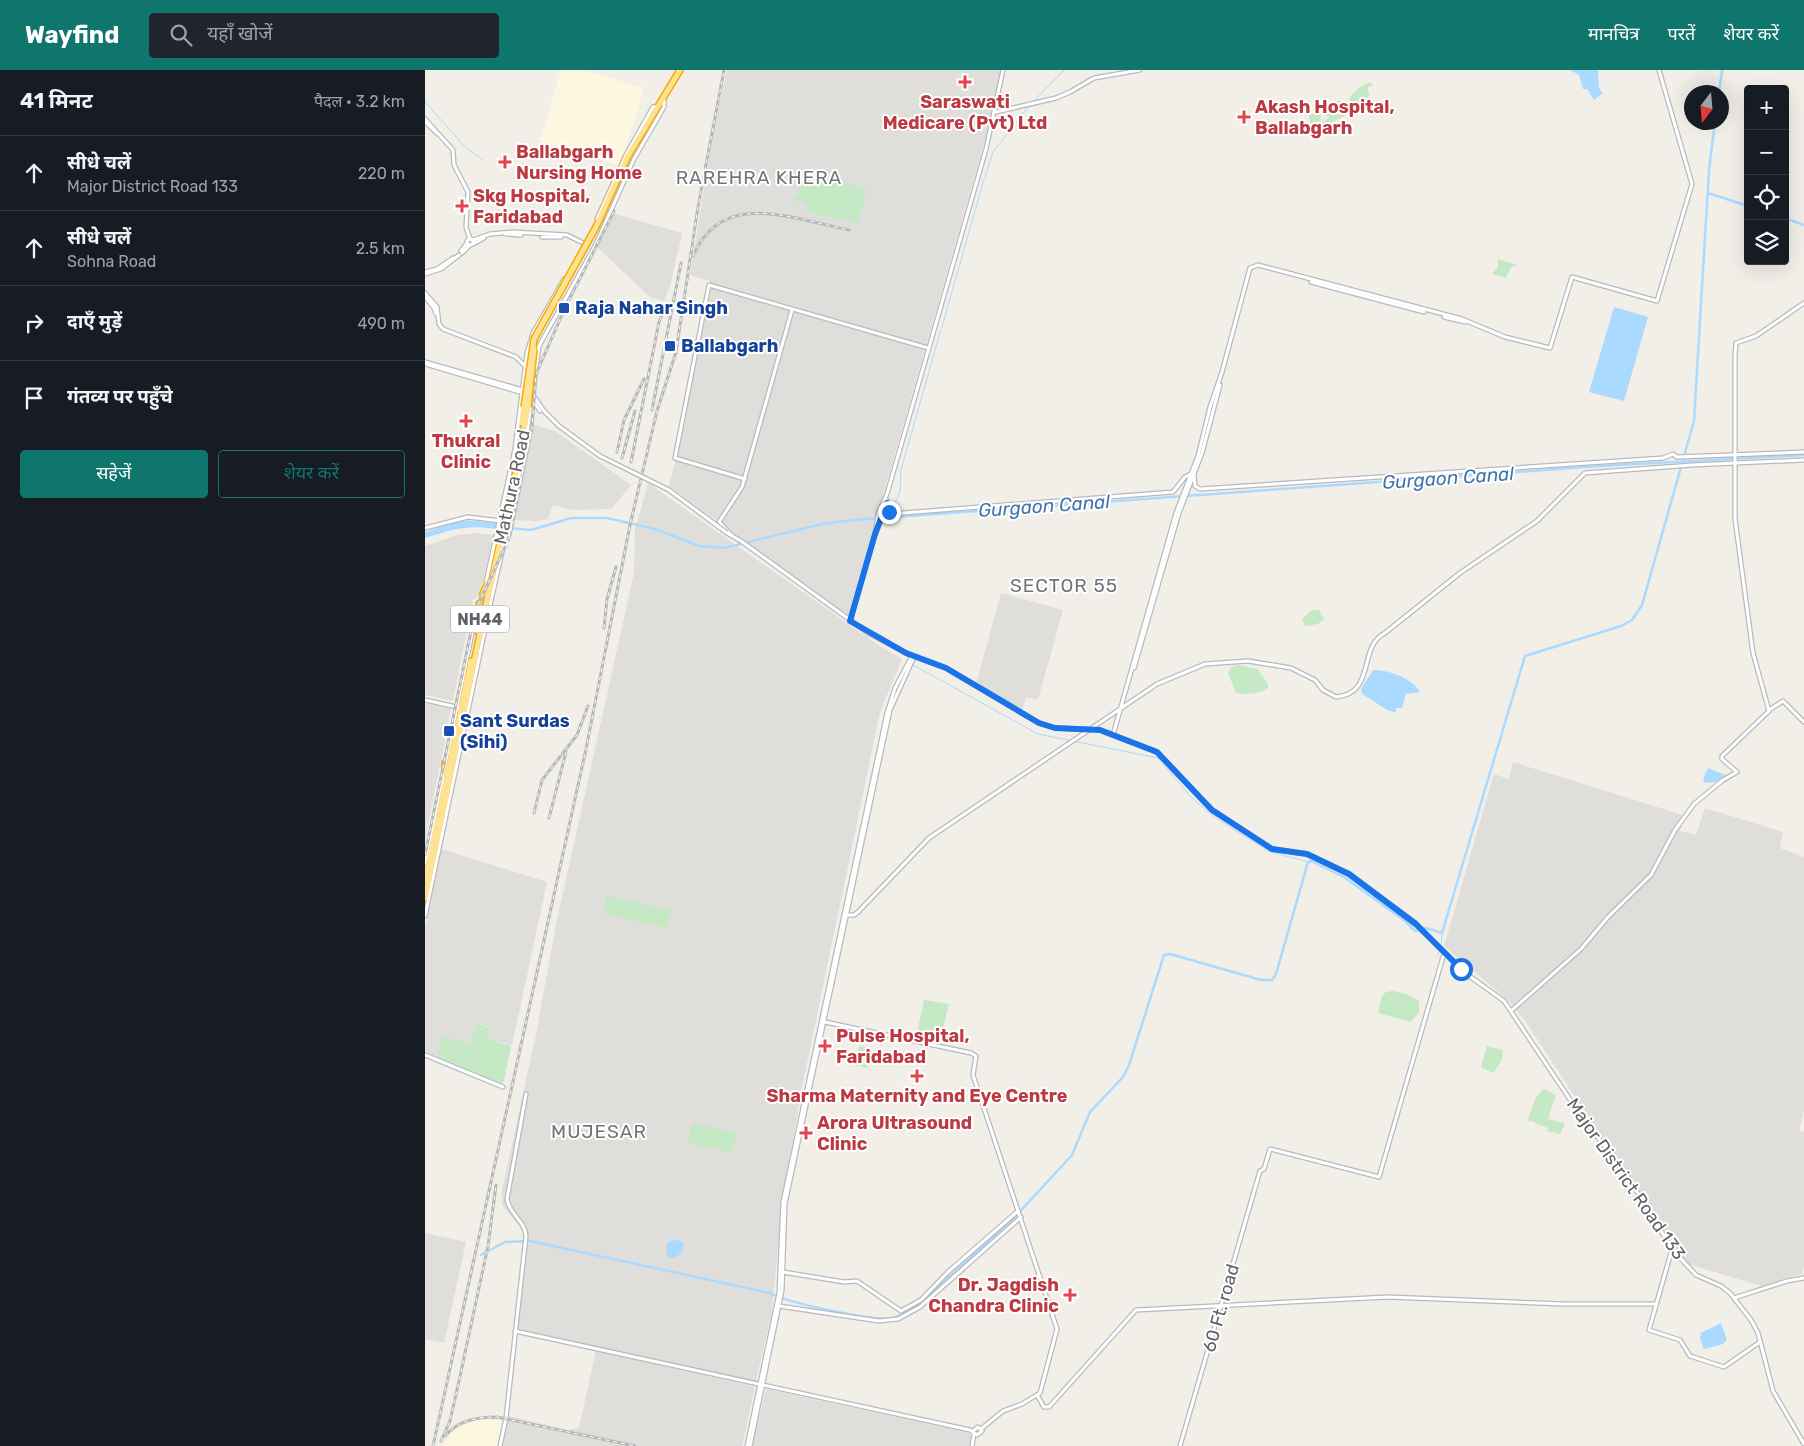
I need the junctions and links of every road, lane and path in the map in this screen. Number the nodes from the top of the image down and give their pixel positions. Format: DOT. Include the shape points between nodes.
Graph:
graph roads {
  1 [pos="681,70"];
  2 [pos="1004,70"];
  3 [pos="1140,70"];
  4 [pos="1659,70"];
  5 [pos="662,101"];
  6 [pos="995,112"];
  7 [pos="425,121"];
  8 [pos="624,169"];
  9 [pos="470,242"];
  10 [pos="585,245"];
  11 [pos="425,273"];
  12 [pos="425,293"];
  13 [pos="425,297"];
  14 [pos="1804,303"];
  15 [pos="793,310"];
  16 [pos="928,348"];
  17 [pos="515,358"];
  18 [pos="425,363"];
  19 [pos="524,368"];
  20 [pos="535,372"];
  21 [pos="523,382"];
  22 [pos="534,384"];
  23 [pos="523,391"];
  24 [pos="534,397"];
  25 [pos="526,405"];
  26 [pos="543,411"];
  27 [pos="531,417"];
  28 [pos="1804,452"];
  29 [pos="1735,456"];
  30 [pos="1804,460"];
  31 [pos="1736,463"];
  32 [pos="1193,475"];
  33 [pos="745,479"];
  34 [pos="885,499"];
  35 [pos="887,503"];
  36 [pos="881,515"];
  37 [pos="504,523"];
  38 [pos="425,529"];
  39 [pos="503,531"];
  40 [pos="732,536"];
  41 [pos="489,580"];
  42 [pos="483,594"];
  43 [pos="479,604"];
  44 [pos="850,621"];
  45 [pos="477,631"];
  46 [pos="913,657"];
  47 [pos="425,700"];
  48 [pos="458,707"];
  49 [pos="1122,708"];
  50 [pos="1769,710"];
  51 [pos="1804,722"];
  52 [pos="1089,729"];
  53 [pos="1114,735"];
  54 [pos="445,763"];
  55 [pos="444,783"];
  56 [pos="425,863"];
  57 [pos="425,880"];
  58 [pos="425,898"];
  59 [pos="845,915"];
  60 [pos="425,916"];
  61 [pos="1446,954"];
  62 [pos="1512,1010"];
  63 [pos="823,1022"];
  64 [pos="425,1055"];
  65 [pos="503,1087"];
  66 [pos="525,1094"];
  67 [pos="1019,1214"];
  68 [pos="1672,1249"];
  69 [pos="783,1272"];
  70 [pos="1804,1278"];
  71 [pos="780,1294"];
  72 [pos="1734,1298"];
  73 [pos="779,1303"];
  74 [pos="1655,1304"];
  75 [pos="1221,1306"];
  76 [pos="515,1331"];
  77 [pos="1760,1342"];
  78 [pos="762,1385"];
  79 [pos="1037,1395"];
  80 [pos="981,1429"];
  81 [pos="975,1433"];
  82 [pos="1804,1444"];
  83 [pos="500,1446"];
  84 [pos="748,1446"];
  85 [pos="973,1446"];
  86 [pos="1181,1446"];
  1 -- 5 [label="highway, NH44"];
  2 -- 6 [label="street"];
  3 -- 6 [label="street" via="1094,78 1070,92"];
  4 -- 32 [label="street" via="1692,184 1658,300 1574,277 1551,347 1505,337 1475,324 1252,267"];
  5 -- 8 [label="highway, Mathura Road / NH44"];
  5 -- 8 [label="highway, Mathura Road / NH44" via="629,151"];
  6 -- 16 [label="street"];
  7 -- 9 [label="street" via="450,148 452,165 466,188 464,224"];
  8 -- 10 [label="street"];
  8 -- 20 [label="street" via="595,245 541,340"];
  8 -- 25 [label="highway, Mathura Road / NH44, bridge" via="597,228 537,338"];
  9 -- 10 [label="street" via="518,233 568,237"];
  9 -- 11 [label="street" via="437,269"];
  10 -- 19 [label="street" via="533,333"];
  12 -- 17 [label="street" via="436,305 443,329"];
  13 -- 17 [label="street" via="435,309 442,331"];
  14 -- 29 [label="street" via="1758,334 1736,343"];
  15 -- 16 [label="street"];
  15 -- 33 [label="street"];
  15 -- 33 [label="street" via="708,287 675,458"];
  16 -- 34 [label="street"];
  17 -- 19 [label="street"];
  18 -- 23 [label="street"];
  19 -- 20 [label="street"];
  19 -- 21 [label="street"];
  20 -- 22 [label="street"];
  21 -- 22 [label="street"];
  21 -- 23 [label="street"];
  22 -- 24 [label="street"];
  23 -- 24 [label="street"];
  23 -- 25 [label="street"];
  24 -- 25 [label="street"];
  24 -- 26 [label="street"];
  25 -- 27 [label="street"];
  25 -- 37 [label="highway, Mathura Road / NH44"];
  26 -- 27 [label="street"];
  26 -- 40 [label="street, bridge" via="600,456 669,490"];
  27 -- 37 [label="street"];
  28 -- 29 [label="street"];
  29 -- 31 [label="street"];
  29 -- 32 [label="street" via="1677,458 1673,454 1663,458 1200,489 1195,486"];
  30 -- 31 [label="street"];
  31 -- 49 [label="street" via="1583,474 1537,521 1461,572 1377,638 1369,653 1364,678 1347,695 1335,697 1315,680 1291,668 1248,661 1229,662 1205,664 1162,682"];
  31 -- 50 [label="street" via="1735,519 1747,616 1753,654"];
  32 -- 35 [label="street" via="1185,477 1173,492 889,514"];
  32 -- 49 [label="street" via="1182,499"];
  33 -- 40 [label="street" via="719,522"];
  34 -- 35 [label="street"];
  34 -- 36 [label="street"];
  35 -- 36 [label="street"];
  36 -- 44 [label="street"];
  37 -- 38 [label="street" via="486,519 451,521"];
  37 -- 39 [label="highway, Mathura Road / NH44"];
  39 -- 41 [label="highway, Mathura Road / NH44"];
  39 -- 42 [label="street, Mathura Road"];
  39 -- 58 [label="highway, Mathura Road / NH44"];
  39 -- 60 [label="street, Mathura Road"];
  40 -- 44 [label="street, Major District Road 133"];
  41 -- 42 [label="highway"];
  41 -- 45 [label="highway, Mathura Road / NH44"];
  42 -- 43 [label="street, Mathura Road"];
  43 -- 45 [label="highway"];
  43 -- 48 [label="street, Mathura Road"];
  44 -- 46 [label="street, Major District Road 133"];
  45 -- 48 [label="highway, Mathura Road / NH44"];
  46 -- 52 [label="street, Major District Road 133" via="944,668 1045,725"];
  46 -- 59 [label="street" via="890,710"];
  47 -- 48 [label="street"];
  48 -- 54 [label="street, Mathura Road"];
  48 -- 55 [label="highway, Mathura Road"];
  49 -- 52 [label="street"];
  49 -- 53 [label="street"];
  50 -- 51 [label="street" via="1783,701"];
  50 -- 62 [label="street" via="1721,757 1737,772 1687,812 1654,872 1608,917 1586,945"];
  52 -- 53 [label="street, Major District Road 133"];
  52 -- 59 [label="street" via="929,838 858,912"];
  53 -- 61 [label="street, Major District Road 133" via="1157,752 1210,808 1265,844 1274,849 1307,854 1340,869 1420,928"];
  54 -- 55 [label="highway"];
  55 -- 56 [label="street, Mathura Road"];
  55 -- 57 [label="highway"];
  59 -- 63 [label="street"];
  61 -- 62 [label="street, Major District Road 133"];
  61 -- 75 [label="street, 60 Ft. road" via="1379,1177 1271,1148 1261,1170"];
  62 -- 68 [label="street, Major District Road 133" via="1575,1107 1628,1177"];
  63 -- 67 [label="street" via="974,1054 973,1075"];
  63 -- 69 [label="street" via="785,1204"];
  63 -- 71 [label="street" via="783,1202"];
  64 -- 65 [label="street"];
  66 -- 76 [label="street" via="507,1199 509,1208 523,1225 526,1241"];
  67 -- 69 [label="street" via="949,1272 921,1300 901,1311 857,1281 844,1282"];
  67 -- 73 [label="street" via="920,1307 898,1319 879,1321"];
  67 -- 79 [label="street" via="1057,1329"];
  68 -- 72 [label="street, Major District Road 133" via="1696,1275 1721,1286"];
  68 -- 74 [label="street"];
  69 -- 71 [label="street"];
  70 -- 72 [label="street"];
  71 -- 73 [label="street"];
  72 -- 77 [label="street, Major District Road 133" via="1755,1327"];
  73 -- 78 [label="street"];
  74 -- 75 [label="street" via="1388,1297"];
  74 -- 77 [label="street" via="1648,1329 1680,1340 1686,1353 1693,1357 1724,1367"];
  75 -- 79 [label="street" via="1135,1310 1049,1407 1044,1407"];
  75 -- 86 [label="street, 60 Ft. road"];
  76 -- 78 [label="street"];
  76 -- 83 [label="street"];
  77 -- 82 [label="street, Major District Road 133" via="1773,1391"];
  78 -- 81 [label="street"];
  78 -- 84 [label="street"];
  79 -- 80 [label="street" via="1003,1410"];
  80 -- 81 [label="street" via="981,1433"];
  80 -- 81 [label="street" via="976,1427"];
  81 -- 85 [label="street"];
}
